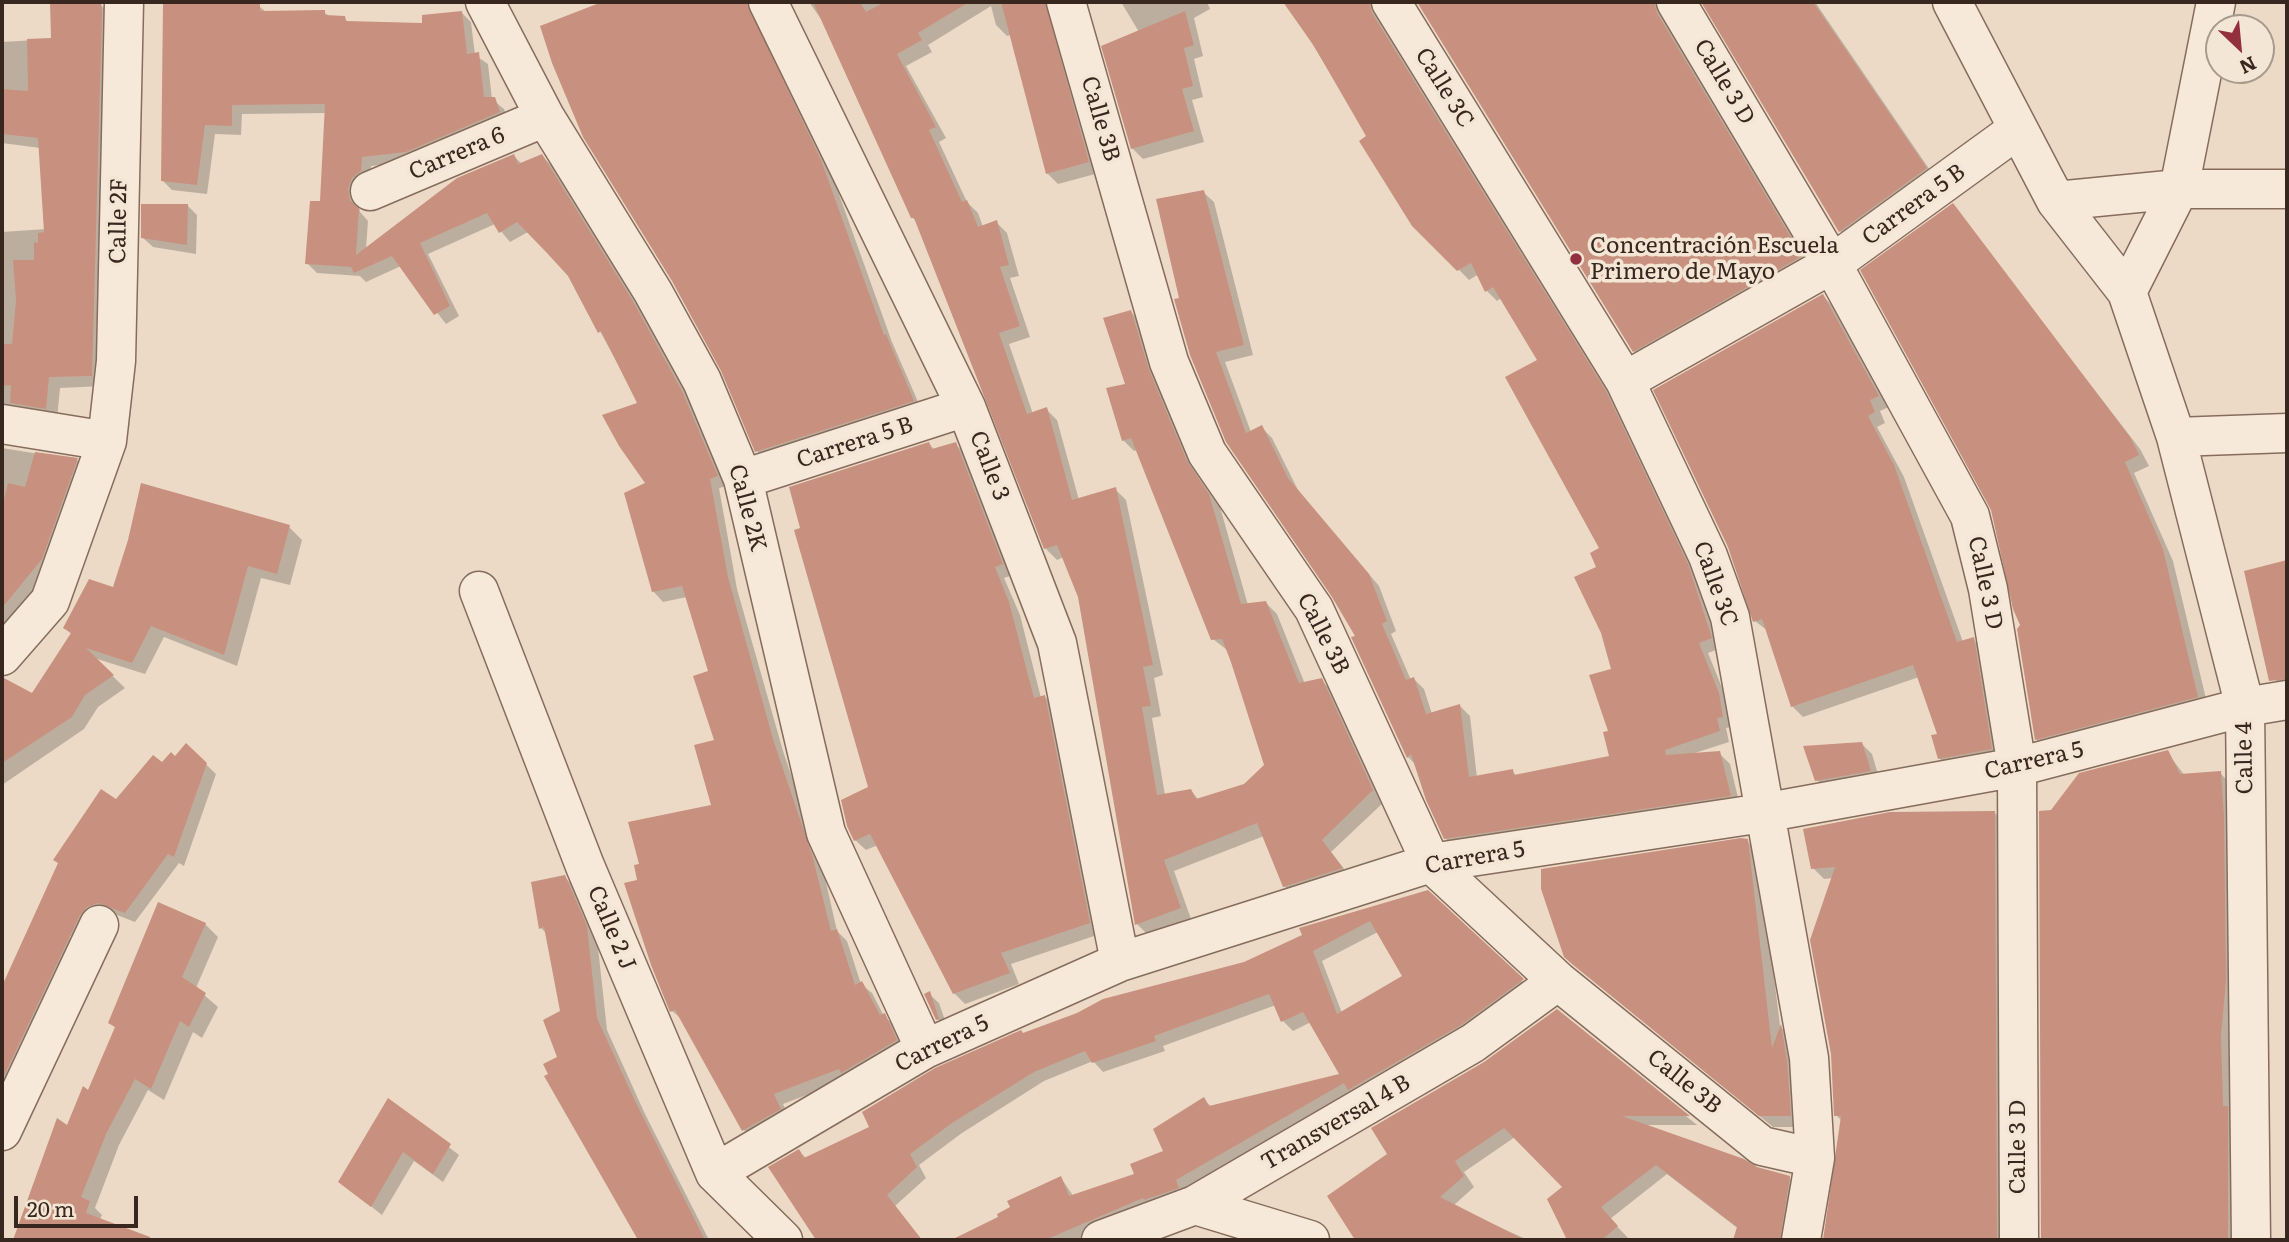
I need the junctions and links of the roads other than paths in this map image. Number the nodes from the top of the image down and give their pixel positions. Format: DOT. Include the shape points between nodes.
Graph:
graph roads {
  1 [pos="124,2"];
  2 [pos="485,2"];
  3 [pos="768,2"];
  4 [pos="1066,2"];
  5 [pos="1391,2"];
  6 [pos="1676,2"];
  7 [pos="1952,2"];
  8 [pos="2216,2"];
  9 [pos="545,117"];
  10 [pos="2018,129"];
  11 [pos="2179,189"];
  12 [pos="2287,189"];
  13 [pos="370,191"];
  14 [pos="2056,201"];
  15 [pos="1832,264"];
  16 [pos="2127,292"];
  17 [pos="1625,381"];
  18 [pos="966,407"];
  19 [pos="2,424"];
  20 [pos="2287,433"];
  21 [pos="2176,436"];
  22 [pos="107,441"];
  23 [pos="743,479"];
  24 [pos="479,591"];
  25 [pos="2,656"];
  26 [pos="2287,700"];
  27 [pos="2245,706"];
  28 [pos="2017,767"];
  29 [pos="1763,814"];
  30 [pos="1431,863"];
  31 [pos="99,925"];
  32 [pos="1120,962"];
  33 [pos="1558,981"];
  34 [pos="925,1049"];
  35 [pos="2,1131"];
  36 [pos="1815,1158"];
  37 [pos="715,1173"];
  38 [pos="1195,1205"];
  39 [pos="783,1240"];
  40 [pos="1101,1240"];
  41 [pos="1310,1240"];
  42 [pos="1801,1240"];
  43 [pos="2019,1240"];
  44 [pos="2251,1240"];
  1 -- 22 [label="street, Calle 2F" via="116,361"];
  2 -- 9 [label="street, Calle 2K"];
  3 -- 18 [label="street, Calle 3"];
  4 -- 30 [label="street, Calle 3B" via="1169,362 1207,453 1314,609"];
  5 -- 17 [label="street, Calle 3C"];
  6 -- 15 [label="street, Calle 3 D"];
  7 -- 10 [label="street, Calle 4"];
  8 -- 11 [label="street"];
  9 -- 13 [label="street, Carrera 6"];
  9 -- 23 [label="street, Calle 2K" via="696,370"];
  10 -- 14 [label="street, Calle 4"];
  10 -- 15 [label="street, Carrera 5 B"];
  11 -- 12 [label="street"];
  11 -- 14 [label="street"];
  11 -- 16 [label="street"];
  14 -- 16 [label="street, Calle 4"];
  15 -- 17 [label="street, Carrera 5 B"];
  15 -- 28 [label="street, Calle 3 D" via="1970,516 1989,589"];
  16 -- 21 [label="street, Calle 4"];
  17 -- 29 [label="street, Calle 3C" via="1707,556 1730,617"];
  18 -- 23 [label="street, Carrera 5 B"];
  18 -- 32 [label="street, Calle 3" via="1057,643"];
  19 -- 22 [label="street"];
  20 -- 21 [label="street"];
  21 -- 27 [label="street, Calle 4"];
  22 -- 25 [label="street, Calle 2F" via="50,601"];
  23 -- 34 [label="street, Calle 2K" via="826,833"];
  24 -- 37 [label="street, Calle 2 J" via="585,866"];
  26 -- 27 [label="street, Carrera 5"];
  27 -- 28 [label="street, Carrera 5"];
  27 -- 44 [label="street, Calle 4"];
  28 -- 29 [label="street, Carrera 5"];
  28 -- 43 [label="street, Calle 3 D"];
  29 -- 30 [label="street, Carrera 5"];
  29 -- 36 [label="street, Calle 3C" via="1809,1058"];
  30 -- 32 [label="street, Carrera 5"];
  30 -- 33 [label="street, Calle 3B"];
  31 -- 35 [label="street"];
  32 -- 34 [label="street, Carrera 5"];
  33 -- 36 [label="street, Calle 3B" via="1762,1146"];
  33 -- 38 [label="street, Transversal 4 B" via="1473,1043"];
  34 -- 37 [label="street, Carrera 5"];
  36 -- 42 [label="street, Calle 3C"];
  37 -- 39 [label="street, Calle 2 J"];
  38 -- 40 [label="street, Transversal 4 B"];
  38 -- 41 [label="street"];
}
